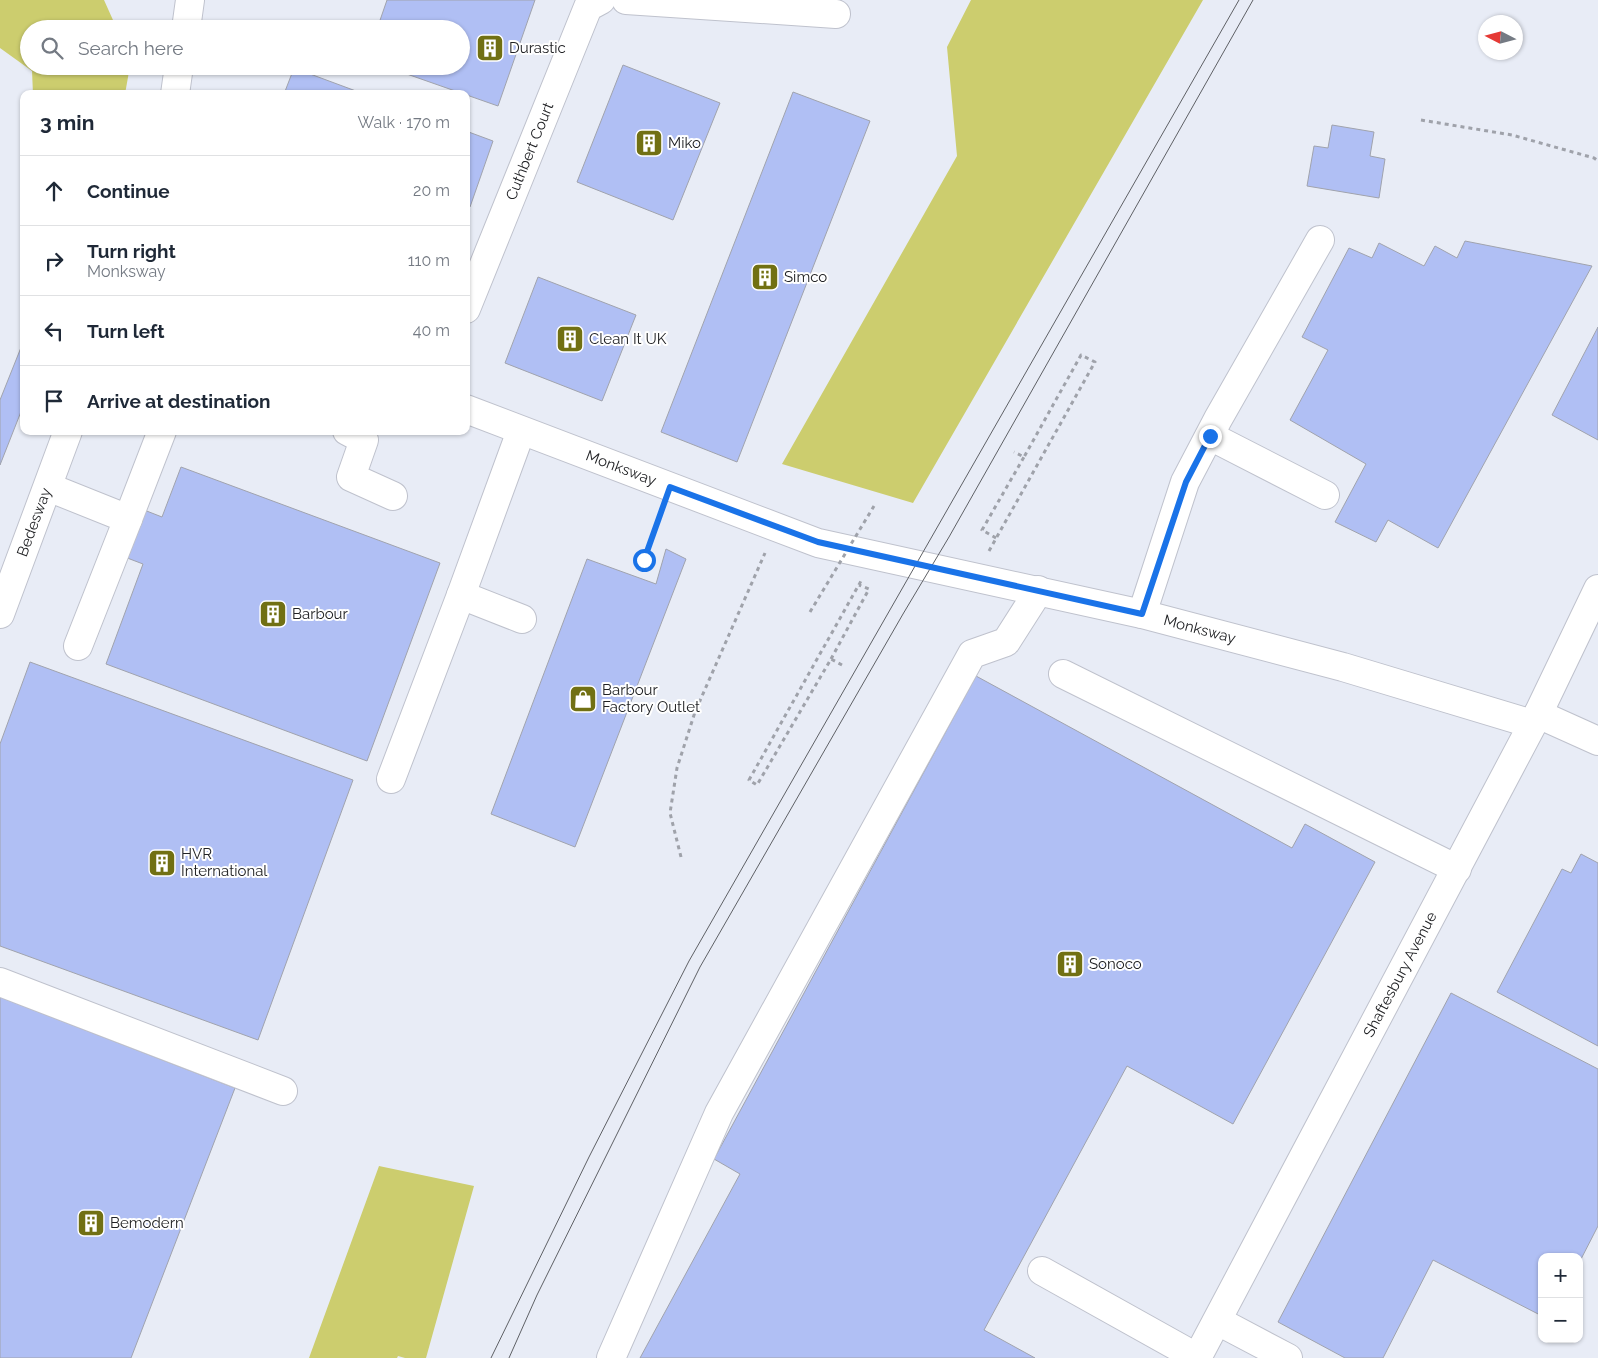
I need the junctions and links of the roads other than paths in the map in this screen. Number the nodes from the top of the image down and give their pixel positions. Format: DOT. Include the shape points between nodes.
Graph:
graph roads {
  1 [pos="190,0"];
  2 [pos="601,0"];
  3 [pos="626,0"];
  4 [pos="785,5"];
  5 [pos="836,14"];
  6 [pos="187,20"];
  7 [pos="178,75"];
  8 [pos="176,90"];
  9 [pos="1320,240"];
  10 [pos="470,299"];
  11 [pos="470,411"];
  12 [pos="521,431"];
  13 [pos="67,435"];
  14 [pos="160,435"];
  15 [pos="355,435"];
  16 [pos="1210,436"];
  17 [pos="48,487"];
  18 [pos="1325,495"];
  19 [pos="393,496"];
  20 [pos="128,519"];
  21 [pos="1598,589"];
  22 [pos="1038,590"];
  23 [pos="461,595"];
  24 [pos="0,614"];
  25 [pos="1142,614"];
  26 [pos="522,619"];
  27 [pos="78,646"];
  28 [pos="1063,674"];
  29 [pos="1535,719"];
  30 [pos="1598,741"];
  31 [pos="391,779"];
  32 [pos="1457,869"];
  33 [pos="0,982"];
  34 [pos="283,1091"];
  35 [pos="1042,1271"];
  36 [pos="1218,1321"];
  37 [pos="611,1358"];
  38 [pos="1197,1358"];
  39 [pos="1288,1358"];
  1 -- 6 [label="street"];
  2 -- 10 [label="street, Cuthbert Court" via="588,7"];
  3 -- 4 [label="street"];
  4 -- 5 [label="street"];
  7 -- 8 [label="street"];
  9 -- 16 [label="street"];
  11 -- 12 [label="street, Monksway"];
  12 -- 22 [label="street, Monksway" via="818,542"];
  12 -- 23 [label="street"];
  13 -- 17 [label="street, Bedesway"];
  14 -- 20 [label="street"];
  15 -- 19 [label="street" via="364,440 351,477"];
  16 -- 18 [label="street"];
  16 -- 25 [label="street" via="1186,482"];
  17 -- 20 [label="street"];
  17 -- 24 [label="street, Bedesway"];
  20 -- 27 [label="street"];
  21 -- 29 [label="street, Shaftesbury Avenue"];
  22 -- 25 [label="street, Monksway"];
  22 -- 37 [label="street" via="1006,642 972,654 962,671 719,1113"];
  23 -- 26 [label="street"];
  23 -- 31 [label="street"];
  25 -- 29 [label="street, Monksway"];
  28 -- 32 [label="street"];
  29 -- 30 [label="street, Monksway"];
  29 -- 32 [label="street, Shaftesbury Avenue"];
  32 -- 36 [label="street, Shaftesbury Avenue"];
  33 -- 34 [label="street"];
  35 -- 38 [label="street"];
  36 -- 38 [label="street, Shaftesbury Avenue"];
  36 -- 39 [label="street"];
}
